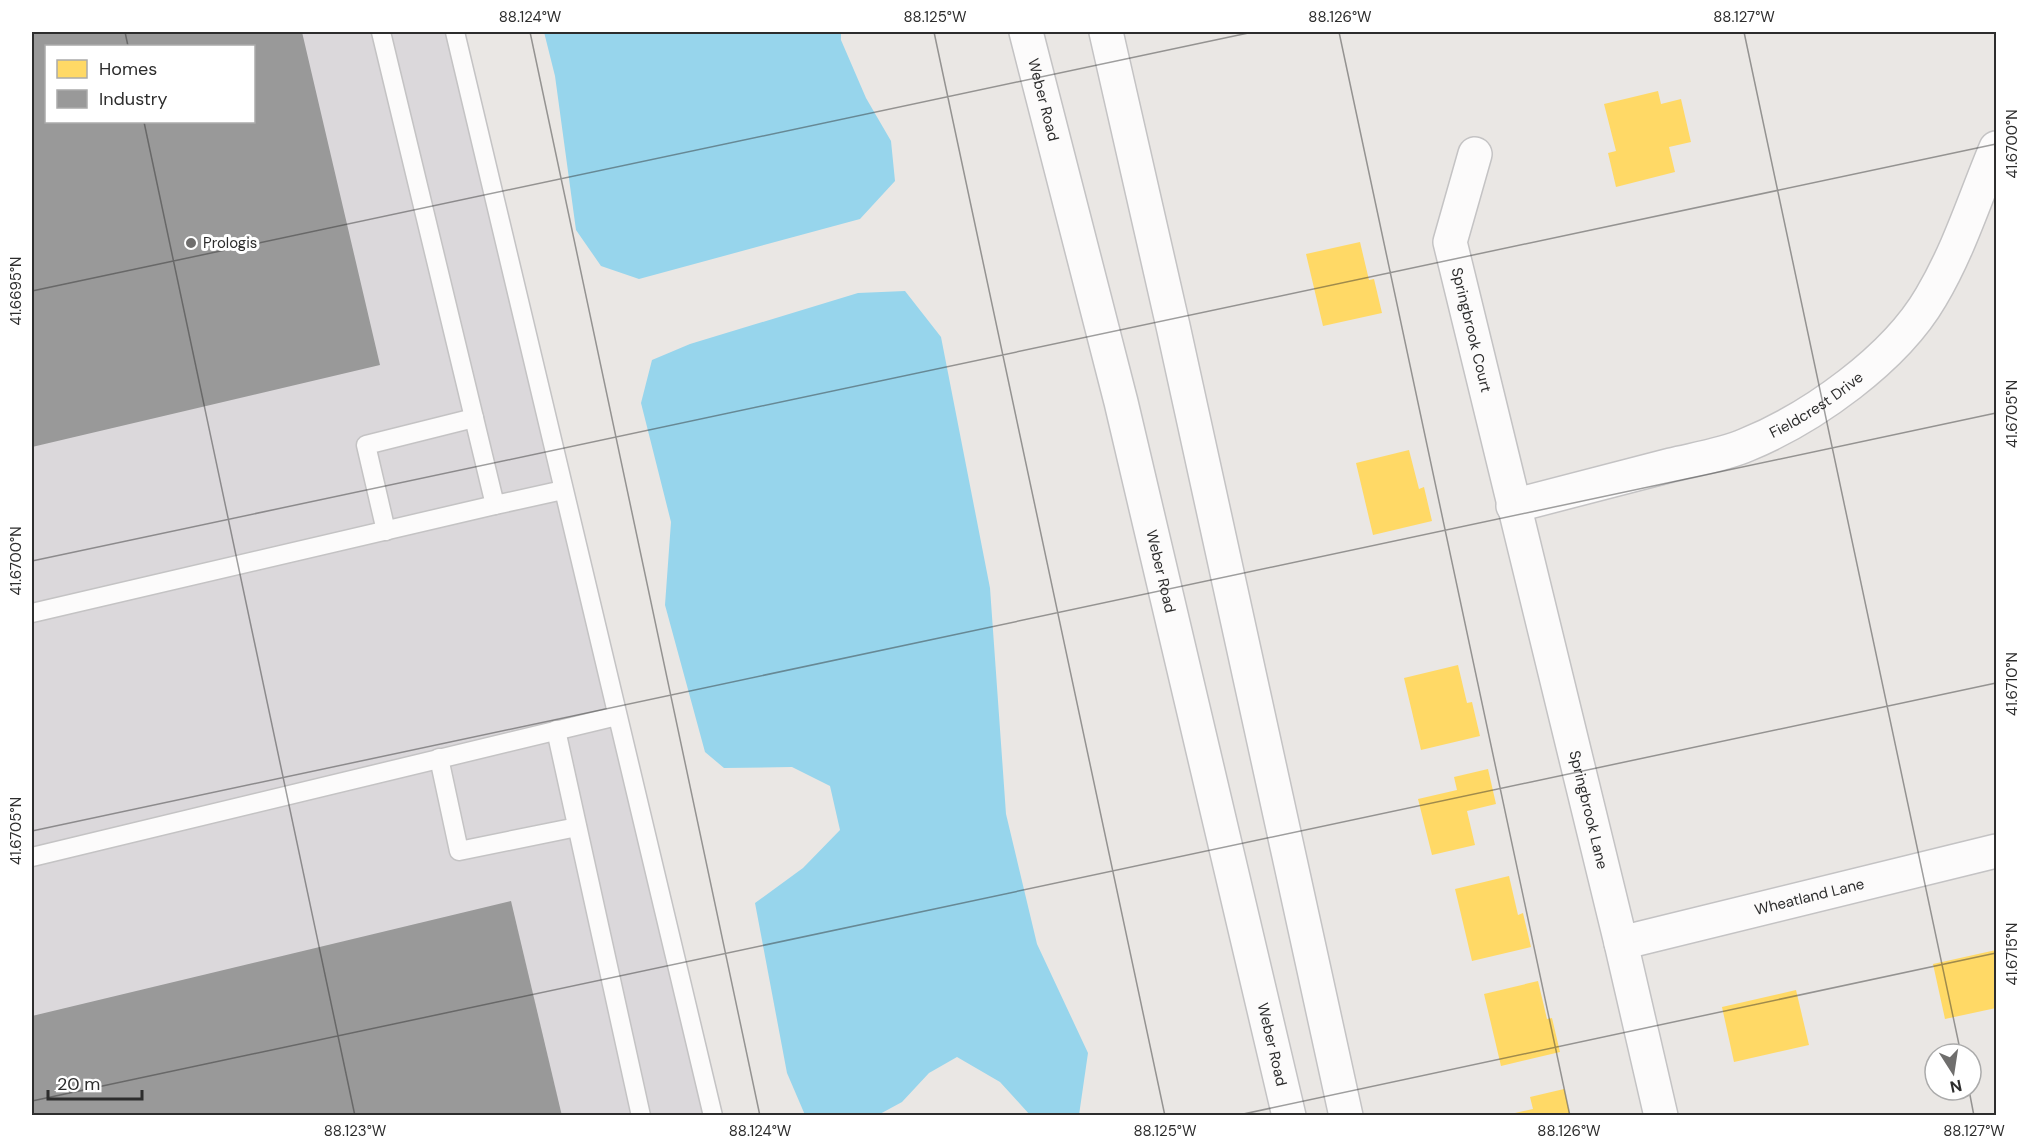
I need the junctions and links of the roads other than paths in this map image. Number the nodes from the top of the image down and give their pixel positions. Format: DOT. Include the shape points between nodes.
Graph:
graph roads {
  1 [pos="381,32"];
  2 [pos="455,32"];
  3 [pos="1026,32"];
  4 [pos="1106,32"];
  5 [pos="1996,148"];
  6 [pos="1475,154"];
  7 [pos="474,418"];
  8 [pos="563,490"];
  9 [pos="495,505"];
  10 [pos="1513,506"];
  11 [pos="386,531"];
  12 [pos="32,613"];
  13 [pos="617,716"];
  14 [pos="556,730"];
  15 [pos="439,759"];
  16 [pos="577,827"];
  17 [pos="1996,851"];
  18 [pos="32,857"];
  19 [pos="1621,943"];
  20 [pos="641,1116"];
  21 [pos="713,1116"];
  22 [pos="1289,1116"];
  23 [pos="1346,1116"];
  24 [pos="1661,1116"];
  1 -- 7 [label="lane"];
  2 -- 8 [label="lane"];
  3 -- 22 [label="main road, Weber Road" via="1121,402"];
  4 -- 23 [label="main road"];
  5 -- 10 [label="main road, Fieldcrest Drive" via="1957,249 1930,299 1902,336 1826,402 1744,446"];
  6 -- 10 [label="main road, Springbrook Court" via="1450,242"];
  7 -- 9 [label="lane"];
  7 -- 11 [label="lane" via="366,445"];
  8 -- 9 [label="lane"];
  8 -- 13 [label="lane"];
  9 -- 11 [label="lane"];
  10 -- 19 [label="main road, Springbrook Lane"];
  11 -- 12 [label="lane"];
  13 -- 14 [label="lane"];
  13 -- 21 [label="lane"];
  14 -- 15 [label="lane"];
  14 -- 16 [label="lane"];
  15 -- 16 [label="lane" via="459,852"];
  15 -- 18 [label="lane"];
  16 -- 20 [label="lane"];
  17 -- 19 [label="main road, Wheatland Lane"];
  19 -- 24 [label="main road, Springbrook Lane"];
}
